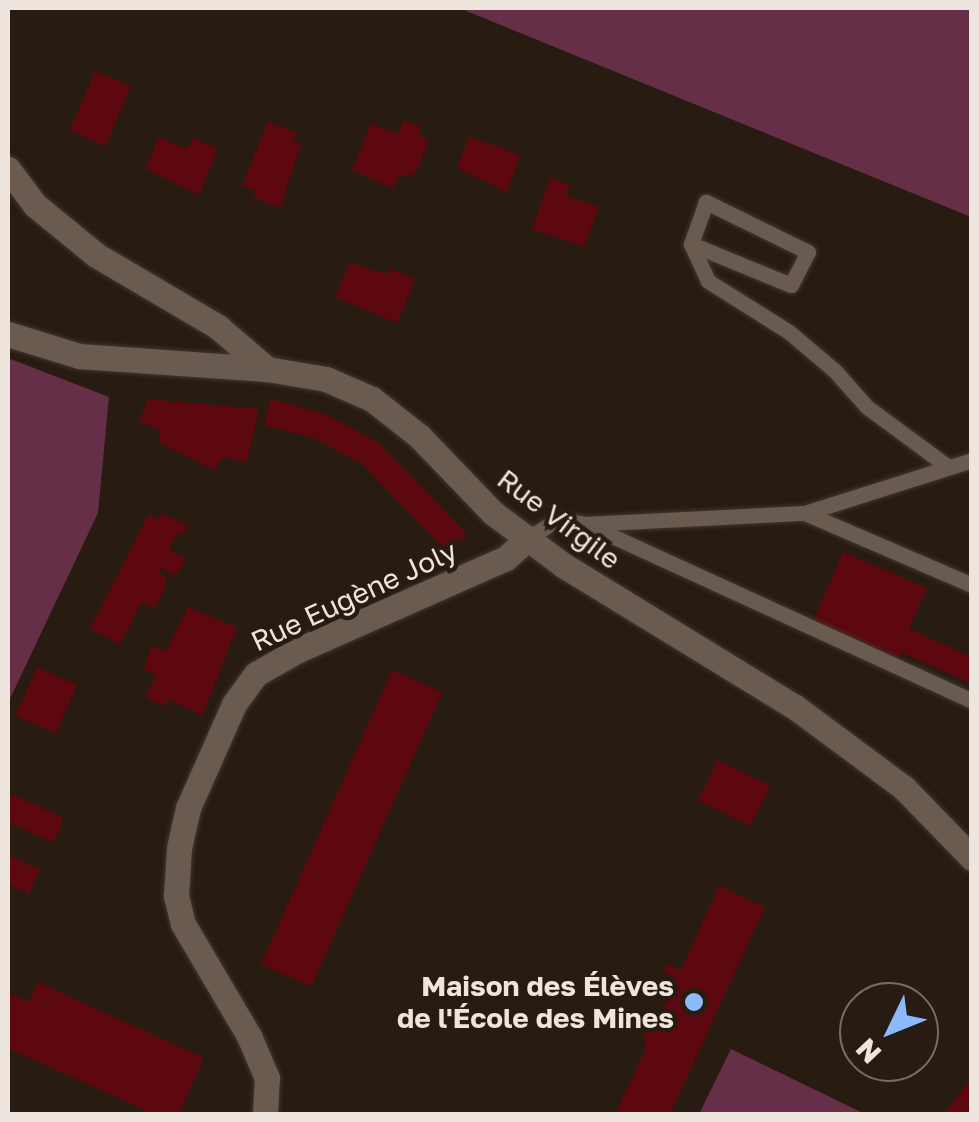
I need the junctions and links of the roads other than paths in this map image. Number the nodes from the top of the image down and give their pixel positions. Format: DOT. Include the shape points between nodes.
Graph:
graph roads {
  1 [pos="8,170"];
  2 [pos="692,244"];
  3 [pos="8,334"];
  4 [pos="267,369"];
  5 [pos="972,460"];
  6 [pos="947,466"];
  7 [pos="805,513"];
  8 [pos="584,524"];
  9 [pos="528,538"];
  10 [pos="972,585"];
  11 [pos="972,701"];
  12 [pos="972,858"];
  13 [pos="266,1114"];
  1 -- 4 [label="street" via="35,205 96,255 218,326"];
  2 -- 2 [label="lane" via="706,202 808,252 791,285"];
  2 -- 6 [label="lane" via="708,281 790,332 867,407"];
  3 -- 4 [label="street, Rue Virgile" via="79,356"];
  4 -- 9 [label="street, Rue Virgile" via="326,380 372,399 419,436 492,513"];
  5 -- 6 [label="lane"];
  6 -- 7 [label="lane"];
  7 -- 8 [label="lane"];
  7 -- 10 [label="lane"];
  8 -- 9 [label="lane" via="558,519"];
  8 -- 11 [label="lane"];
  9 -- 12 [label="street, Rue Virgile" via="795,707 904,788"];
  9 -- 13 [label="street, Rue Eugène Joly" via="506,558 256,674 234,704 188,808 176,896 183,924 267,1078"];
}
